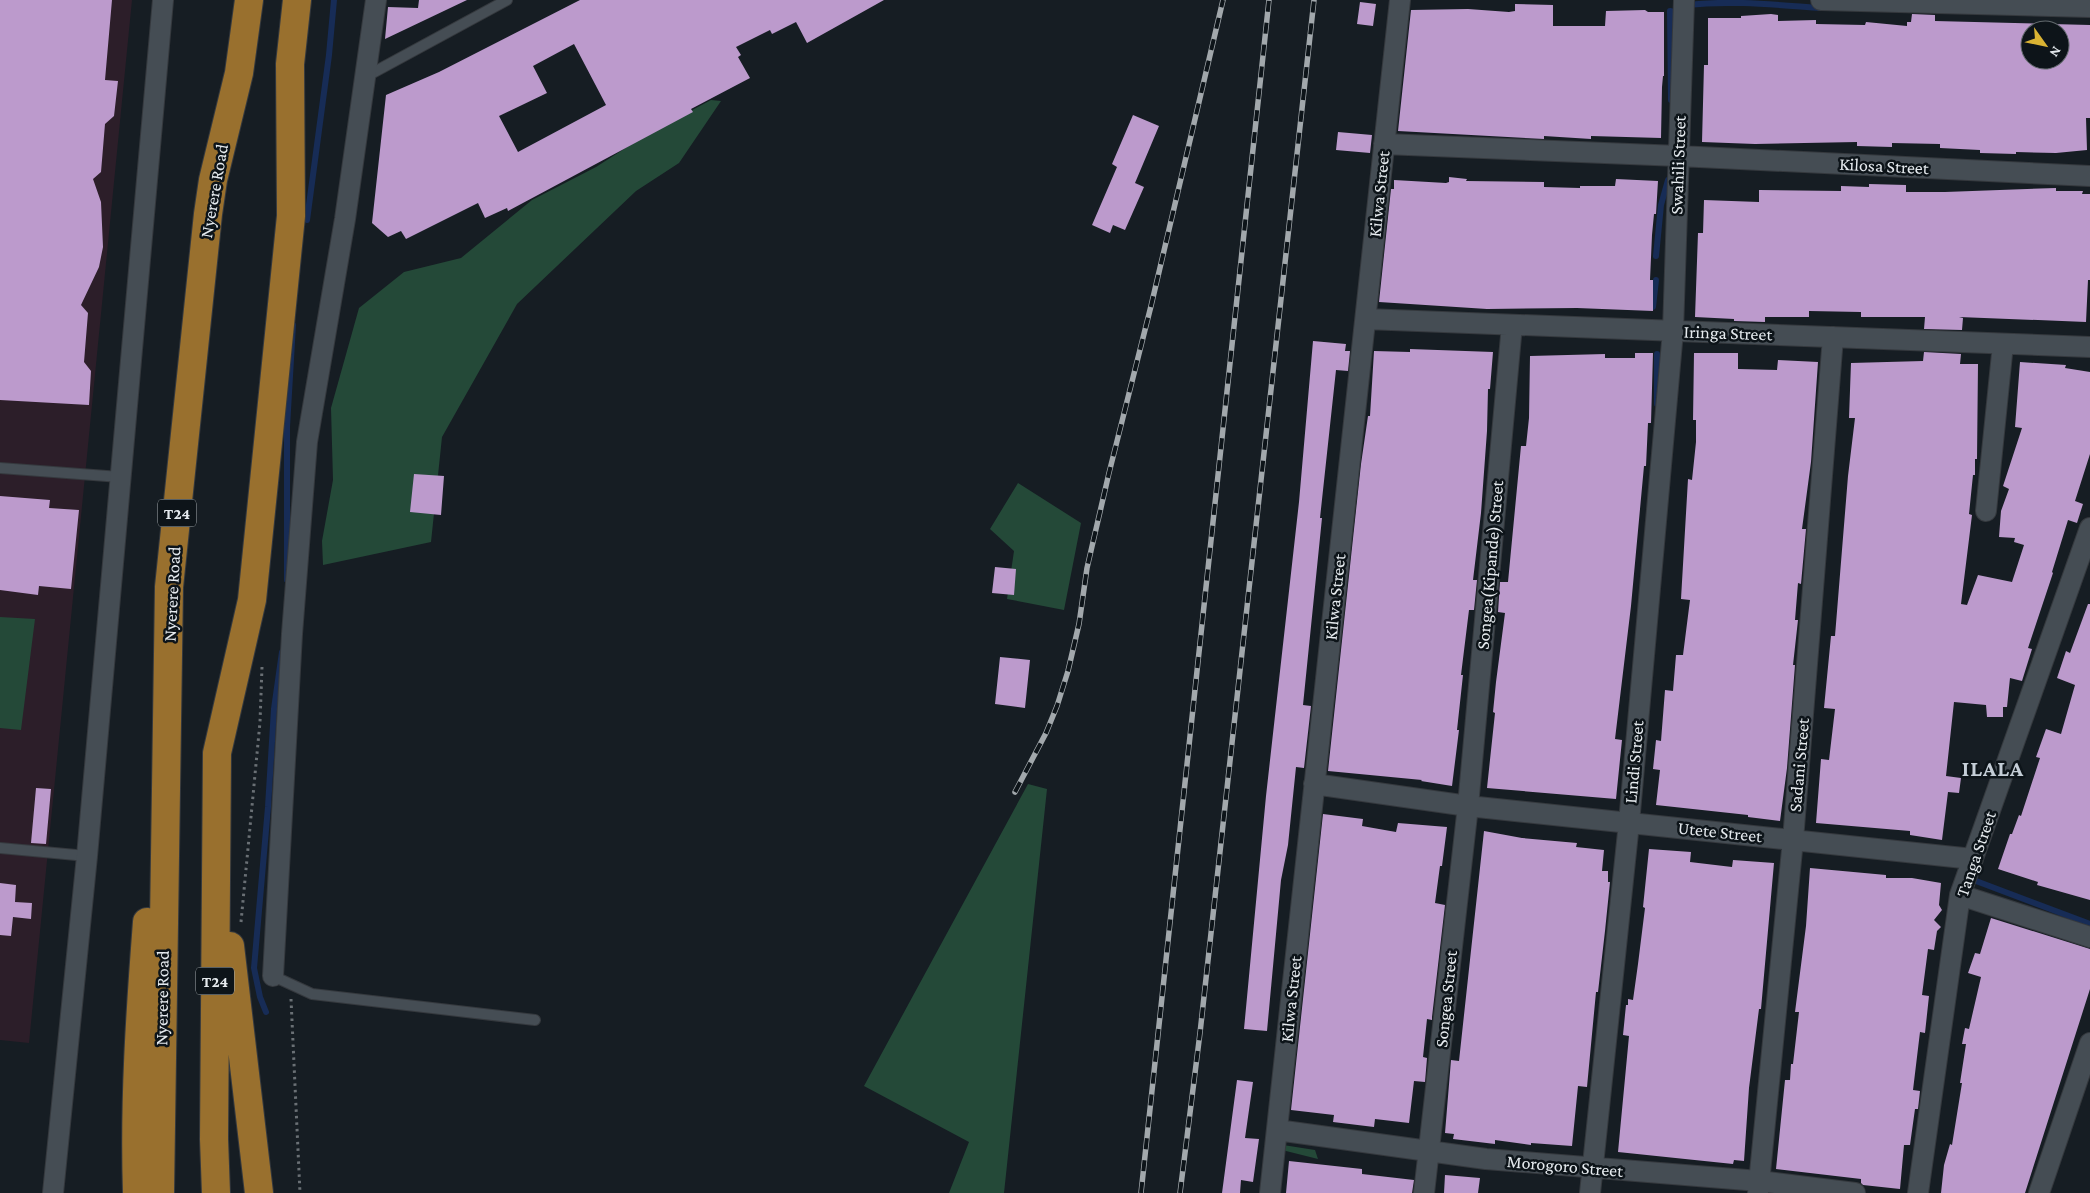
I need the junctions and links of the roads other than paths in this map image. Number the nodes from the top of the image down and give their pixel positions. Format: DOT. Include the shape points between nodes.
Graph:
graph roads {
  1 [pos="163,0"];
  2 [pos="250,0"];
  3 [pos="297,0"];
  4 [pos="376,0"];
  5 [pos="507,0"];
  6 [pos="1400,0"];
  7 [pos="1684,0"];
  8 [pos="1821,0"];
  9 [pos="2090,7"];
  10 [pos="367,76"];
  11 [pos="1384,144"];
  12 [pos="1679,156"];
  13 [pos="2090,176"];
  14 [pos="1366,319"];
  15 [pos="1512,325"];
  16 [pos="1673,331"];
  17 [pos="1833,338"];
  18 [pos="2003,344"];
  19 [pos="2090,348"];
  20 [pos="0,468"];
  21 [pos="120,478"];
  22 [pos="1986,511"];
  23 [pos="2090,528"];
  24 [pos="2085,558"];
  25 [pos="168,738"];
  26 [pos="1314,784"];
  27 [pos="1468,806"];
  28 [pos="216,823"];
  29 [pos="1629,823"];
  30 [pos="1792,840"];
  31 [pos="0,848"];
  32 [pos="87,856"];
  33 [pos="1973,859"];
  34 [pos="1960,895"];
  35 [pos="2090,938"];
  36 [pos="273,976"];
  37 [pos="535,1020"];
  38 [pos="2090,1044"];
  39 [pos="1277,1130"];
  40 [pos="1429,1152"];
  41 [pos="1592,1168"];
  42 [pos="1759,1187"];
  43 [pos="53,1193"];
  44 [pos="136,1193"];
  45 [pos="160,1193"];
  46 [pos="216,1193"];
  47 [pos="258,1193"];
  48 [pos="1270,1193"];
  49 [pos="1424,1193"];
  50 [pos="1590,1193"];
  51 [pos="1855,1193"];
  52 [pos="1918,1193"];
  53 [pos="2039,1193"];
  1 -- 21 [label="street"];
  2 -- 25 [label="highway, Nyerere Road / T24" via="239,73 208,214 169,587"];
  3 -- 28 [label="highway, T24" via="290,64 291,216 252,600 217,753"];
  4 -- 10 [label="street"];
  5 -- 10 [label="lane"];
  6 -- 11 [label="street, Kilwa Street"];
  7 -- 12 [label="street, Swahili Street"];
  8 -- 9 [label="street"];
  10 -- 36 [label="street" via="308,442 292,644"];
  11 -- 12 [label="street, Kilosa Street"];
  11 -- 14 [label="street, Kilwa Street"];
  12 -- 13 [label="street, Kilosa Street"];
  12 -- 16 [label="street, Swahili Street"];
  14 -- 15 [label="street, Iringa Street"];
  14 -- 26 [label="street, Kilwa Street"];
  15 -- 16 [label="street, Iringa Street"];
  15 -- 27 [label="street, Songea(Kipande) Street"];
  16 -- 17 [label="street, Iringa Street"];
  16 -- 29 [label="street, Lindi Street"];
  17 -- 18 [label="street, Iringa Street"];
  17 -- 30 [label="street, Sadani Street"];
  18 -- 19 [label="street, Iringa Street"];
  18 -- 22 [label="street"];
  20 -- 21 [label="lane"];
  21 -- 32 [label="street"];
  23 -- 24 [label="street, Tanga Street"];
  24 -- 33 [label="street, Tanga Street"];
  25 -- 44 [label="highway" via="147,917 138,1039"];
  25 -- 45 [label="highway, Nyerere Road / T24"];
  26 -- 27 [label="street, Utete Street"];
  26 -- 39 [label="street, Kilwa Street"];
  27 -- 29 [label="street, Utete Street"];
  27 -- 40 [label="street, Songea Street"];
  28 -- 46 [label="highway, T24"];
  28 -- 47 [label="highway"];
  29 -- 30 [label="street, Utete Street"];
  29 -- 41 [label="street, Lindi Street"];
  30 -- 33 [label="street, Utete Street"];
  30 -- 42 [label="street, Sadani Street"];
  31 -- 32 [label="lane"];
  32 -- 43 [label="street"];
  33 -- 34 [label="street, Tanga Street"];
  34 -- 35 [label="street"];
  34 -- 52 [label="street, Tanga Street"];
  36 -- 37 [label="lane" via="312,994"];
  38 -- 53 [label="street"];
  39 -- 40 [label="street, Morogoro Street"];
  39 -- 48 [label="street, Kilwa Street"];
  40 -- 41 [label="street, Morogoro Street"];
  40 -- 49 [label="street, Songea Street"];
  41 -- 42 [label="street, Morogoro Street"];
  41 -- 50 [label="street, Lindi Street"];
  42 -- 51 [label="street, Morogoro Street"];
}
